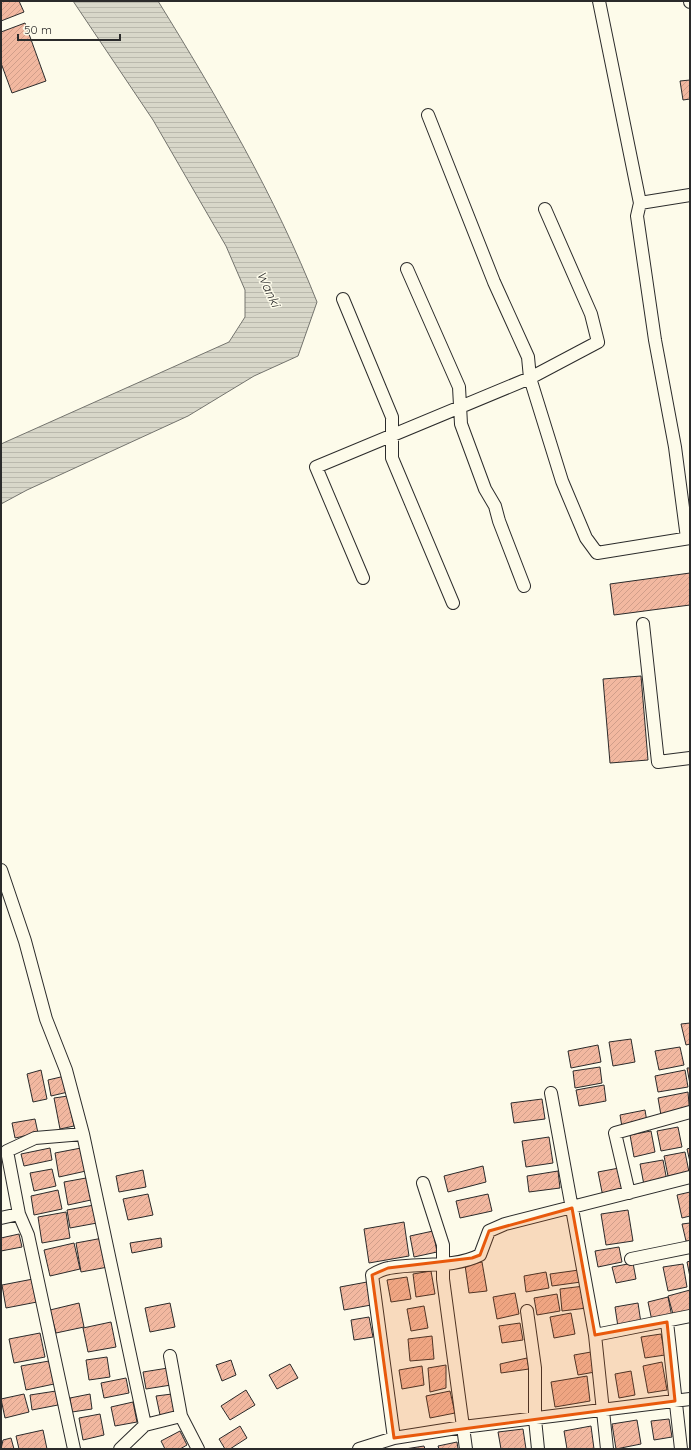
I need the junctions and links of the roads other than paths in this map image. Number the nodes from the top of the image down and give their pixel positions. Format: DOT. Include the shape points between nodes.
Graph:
graph roads {
  1 [pos="599,1"];
  2 [pos="428,115"];
  3 [pos="690,195"];
  4 [pos="640,202"];
  5 [pos="545,209"];
  6 [pos="407,269"];
  7 [pos="343,298"];
  8 [pos="530,378"];
  9 [pos="461,407"];
  10 [pos="392,435"];
  11 [pos="689,538"];
  12 [pos="363,578"];
  13 [pos="524,586"];
  14 [pos="454,603"];
  15 [pos="644,624"];
  16 [pos="690,758"];
  17 [pos="1,870"];
  18 [pos="551,1093"];
  19 [pos="690,1112"];
  20 [pos="83,1134"];
  21 [pos="690,1177"];
  22 [pos="423,1183"];
  23 [pos="629,1193"];
  24 [pos="572,1208"];
  25 [pos="19,1214"];
  26 [pos="1,1218"];
  27 [pos="690,1247"];
  28 [pos="631,1259"];
  29 [pos="443,1263"];
  30 [pos="527,1311"];
  31 [pos="690,1316"];
  32 [pos="667,1322"];
  33 [pos="595,1335"];
  34 [pos="170,1356"];
  35 [pos="690,1398"];
  36 [pos="675,1401"];
  37 [pos="601,1410"];
  38 [pos="181,1416"];
  39 [pos="535,1419"];
  40 [pos="145,1425"];
  41 [pos="463,1427"];
  42 [pos="394,1438"];
  43 [pos="74,1449"];
  44 [pos="121,1449"];
  45 [pos="198,1449"];
  46 [pos="358,1449"];
  47 [pos="466,1449"];
  48 [pos="538,1449"];
  49 [pos="607,1449"];
  50 [pos="680,1449"];
  1 -- 4 [label="street"];
  2 -- 8 [label="street" via="494,282 528,357"];
  3 -- 4 [label="street"];
  4 -- 11 [label="street" via="637,216 652,325"];
  5 -- 8 [label="street" via="591,314 598,342"];
  6 -- 9 [label="street" via="459,387"];
  7 -- 10 [label="street" via="392,417"];
  8 -- 9 [label="street"];
  8 -- 11 [label="street" via="562,481 586,538 597,553"];
  9 -- 10 [label="street"];
  9 -- 13 [label="street" via="461,424"];
  10 -- 12 [label="street" via="316,467"];
  10 -- 14 [label="street" via="392,458"];
  15 -- 16 [label="street" via="658,762"];
  17 -- 20 [label="street" via="25,940 46,1019 66,1070"];
  18 -- 24 [label="street"];
  19 -- 23 [label="street" via="615,1133"];
  20 -- 25 [label="street" via="35,1138 7,1150"];
  20 -- 40 [label="street"];
  21 -- 23 [label="street"];
  22 -- 29 [label="street" via="443,1245"];
  23 -- 24 [label="street"];
  24 -- 29 [label="street" via="506,1224 489,1231 480,1255"];
  24 -- 33 [label="street"];
  25 -- 26 [label="street"];
  25 -- 43 [label="street" via="28,1235"];
  27 -- 28 [label="street"];
  29 -- 41 [label="street"];
  29 -- 42 [label="street" via="388,1268 372,1275"];
  30 -- 39 [label="street" via="535,1368"];
  31 -- 32 [label="street"];
  32 -- 33 [label="street"];
  32 -- 36 [label="street"];
  33 -- 37 [label="street"];
  34 -- 38 [label="street"];
  35 -- 36 [label="street"];
  36 -- 37 [label="street"];
  36 -- 50 [label="street"];
  37 -- 39 [label="street"];
  37 -- 49 [label="street"];
  38 -- 40 [label="street"];
  38 -- 45 [label="street"];
  39 -- 41 [label="street"];
  39 -- 48 [label="street"];
  40 -- 44 [label="street"];
  41 -- 42 [label="street"];
  41 -- 47 [label="street"];
  42 -- 46 [label="street"];
}
